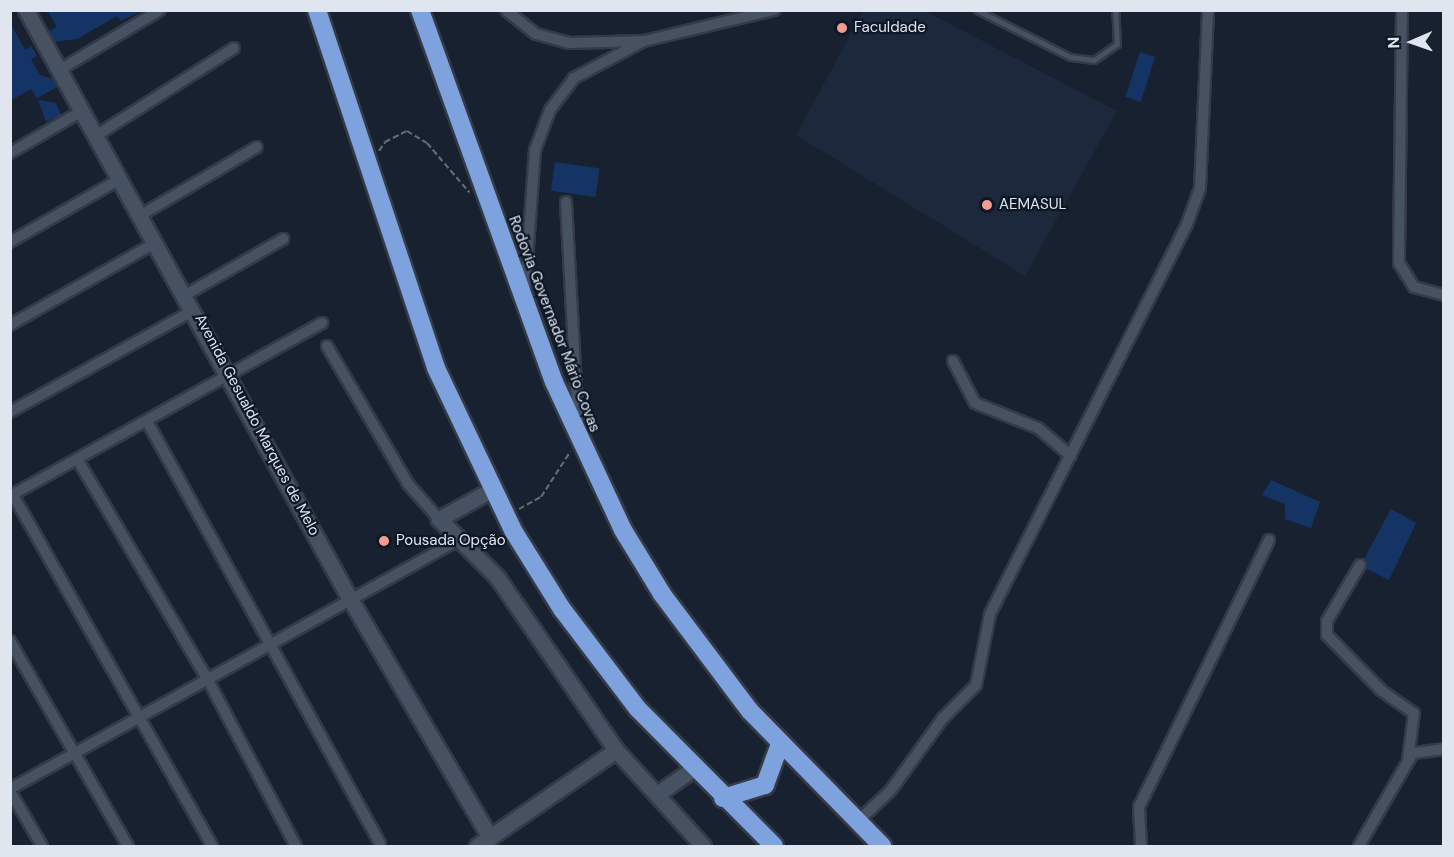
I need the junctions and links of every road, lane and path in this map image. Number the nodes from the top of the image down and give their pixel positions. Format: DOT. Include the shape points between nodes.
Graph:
graph roads {
  1 [pos="26,10"];
  2 [pos="160,10"];
  3 [pos="317,10"];
  4 [pos="420,10"];
  5 [pos="506,10"];
  6 [pos="774,10"];
  7 [pos="977,10"];
  8 [pos="1115,10"];
  9 [pos="1208,10"];
  10 [pos="1402,10"];
  11 [pos="644,41"];
  12 [pos="234,48"];
  13 [pos="61,69"];
  14 [pos="82,111"];
  15 [pos="97,135"];
  16 [pos="257,147"];
  17 [pos="11,152"];
  18 [pos="369,166"];
  19 [pos="120,179"];
  20 [pos="472,195"];
  21 [pos="566,202"];
  22 [pos="141,215"];
  23 [pos="283,239"];
  24 [pos="10,242"];
  25 [pos="155,243"];
  26 [pos="187,294"];
  27 [pos="1443,295"];
  28 [pos="525,307"];
  29 [pos="194,310"];
  30 [pos="322,323"];
  31 [pos="10,325"];
  32 [pos="327,346"];
  33 [pos="953,361"];
  34 [pos="231,375"];
  35 [pos="10,412"];
  36 [pos="148,423"];
  37 [pos="578,436"];
  38 [pos="1071,456"];
  39 [pos="79,462"];
  40 [pos="491,490"];
  41 [pos="12,495"];
  42 [pos="505,517"];
  43 [pos="439,519"];
  44 [pos="460,538"];
  45 [pos="1269,540"];
  46 [pos="1360,565"];
  47 [pos="350,599"];
  48 [pos="10,641"];
  49 [pos="270,645"];
  50 [pos="207,680"];
  51 [pos="143,720"];
  52 [pos="780,744"];
  53 [pos="1443,749"];
  54 [pos="616,750"];
  55 [pos="77,753"];
  56 [pos="1408,759"];
  57 [pos="693,769"];
  58 [pos="10,790"];
  59 [pos="657,794"];
  60 [pos="723,798"];
  61 [pos="856,823"];
  62 [pos="490,838"];
  63 [pos="380,843"];
  64 [pos="42,846"];
  65 [pos="128,846"];
  66 [pos="212,846"];
  67 [pos="296,846"];
  68 [pos="477,846"];
  69 [pos="703,846"];
  70 [pos="774,846"];
  71 [pos="882,846"];
  72 [pos="1141,846"];
  73 [pos="1359,846"];
  1 -- 13 [label="street, Avenida Gesualdo Marques de Melo"];
  2 -- 13 [label="street"];
  3 -- 18 [label="highway"];
  4 -- 28 [label="highway, Rodovia Governador Mário Covas"];
  5 -- 11 [label="street" via="551,40"];
  6 -- 11 [label="street"];
  7 -- 8 [label="lane" via="1070,57 1094,60 1118,44"];
  9 -- 38 [label="street" via="1206,112 1194,207"];
  10 -- 27 [label="street" via="1399,263 1414,287"];
  11 -- 28 [label="street" via="574,78 546,117 531,186"];
  12 -- 15 [label="street"];
  13 -- 14 [label="street, Avenida Gesualdo Marques de Melo"];
  14 -- 15 [label="street, Avenida Gesualdo Marques de Melo"];
  14 -- 17 [label="street"];
  15 -- 19 [label="street, Avenida Gesualdo Marques de Melo"];
  16 -- 22 [label="street"];
  18 -- 20 [label="path" via="385,142 407,131 427,143"];
  18 -- 40 [label="highway" via="436,368"];
  19 -- 22 [label="street, Avenida Gesualdo Marques de Melo"];
  19 -- 24 [label="street"];
  21 -- 37 [label="street"];
  22 -- 25 [label="street, Avenida Gesualdo Marques de Melo"];
  23 -- 26 [label="street"];
  25 -- 26 [label="street, Avenida Gesualdo Marques de Melo"];
  25 -- 31 [label="street"];
  26 -- 29 [label="street, Avenida Gesualdo Marques de Melo"];
  28 -- 37 [label="highway, Rodovia Governador Mário Covas"];
  29 -- 34 [label="street, Avenida Gesualdo Marques de Melo"];
  29 -- 35 [label="street"];
  30 -- 34 [label="street"];
  32 -- 43 [label="street" via="409,485"];
  33 -- 38 [label="street" via="975,403 1038,429"];
  34 -- 36 [label="street"];
  34 -- 47 [label="street, Avenida Gesualdo Marques de Melo"];
  36 -- 39 [label="street"];
  36 -- 49 [label="street"];
  37 -- 42 [label="path" via="541,497"];
  37 -- 52 [label="highway, Rodovia Governador Mário Covas" via="622,530 662,594"];
  38 -- 61 [label="street" via="990,614 976,685 943,718 891,790"];
  39 -- 41 [label="street"];
  39 -- 50 [label="street"];
  40 -- 42 [label="highway"];
  40 -- 43 [label="street"];
  41 -- 51 [label="street"];
  42 -- 57 [label="highway" via="543,583 602,664"];
  43 -- 44 [label="street"];
  44 -- 47 [label="street"];
  44 -- 54 [label="street" via="497,577"];
  45 -- 72 [label="street" via="1139,807"];
  46 -- 56 [label="street" via="1327,621 1327,634 1382,691 1414,713"];
  47 -- 49 [label="street"];
  47 -- 62 [label="street, Avenida Gesualdo Marques de Melo"];
  48 -- 55 [label="street"];
  49 -- 50 [label="street"];
  49 -- 63 [label="street"];
  50 -- 51 [label="street"];
  50 -- 67 [label="street"];
  51 -- 55 [label="street"];
  51 -- 66 [label="street"];
  52 -- 60 [label="highway" via="765,784"];
  52 -- 61 [label="highway, Rodovia Governador Mário Covas"];
  53 -- 56 [label="street" via="1422,748"];
  54 -- 59 [label="street"];
  54 -- 62 [label="street"];
  55 -- 58 [label="street"];
  55 -- 65 [label="street"];
  56 -- 73 [label="street"];
  57 -- 59 [label="street"];
  57 -- 60 [label="highway"];
  58 -- 64 [label="street"];
  59 -- 69 [label="street"];
  60 -- 70 [label="highway"];
  61 -- 71 [label="highway, Rodovia Governador Mário Covas"];
  62 -- 68 [label="street"];
}
